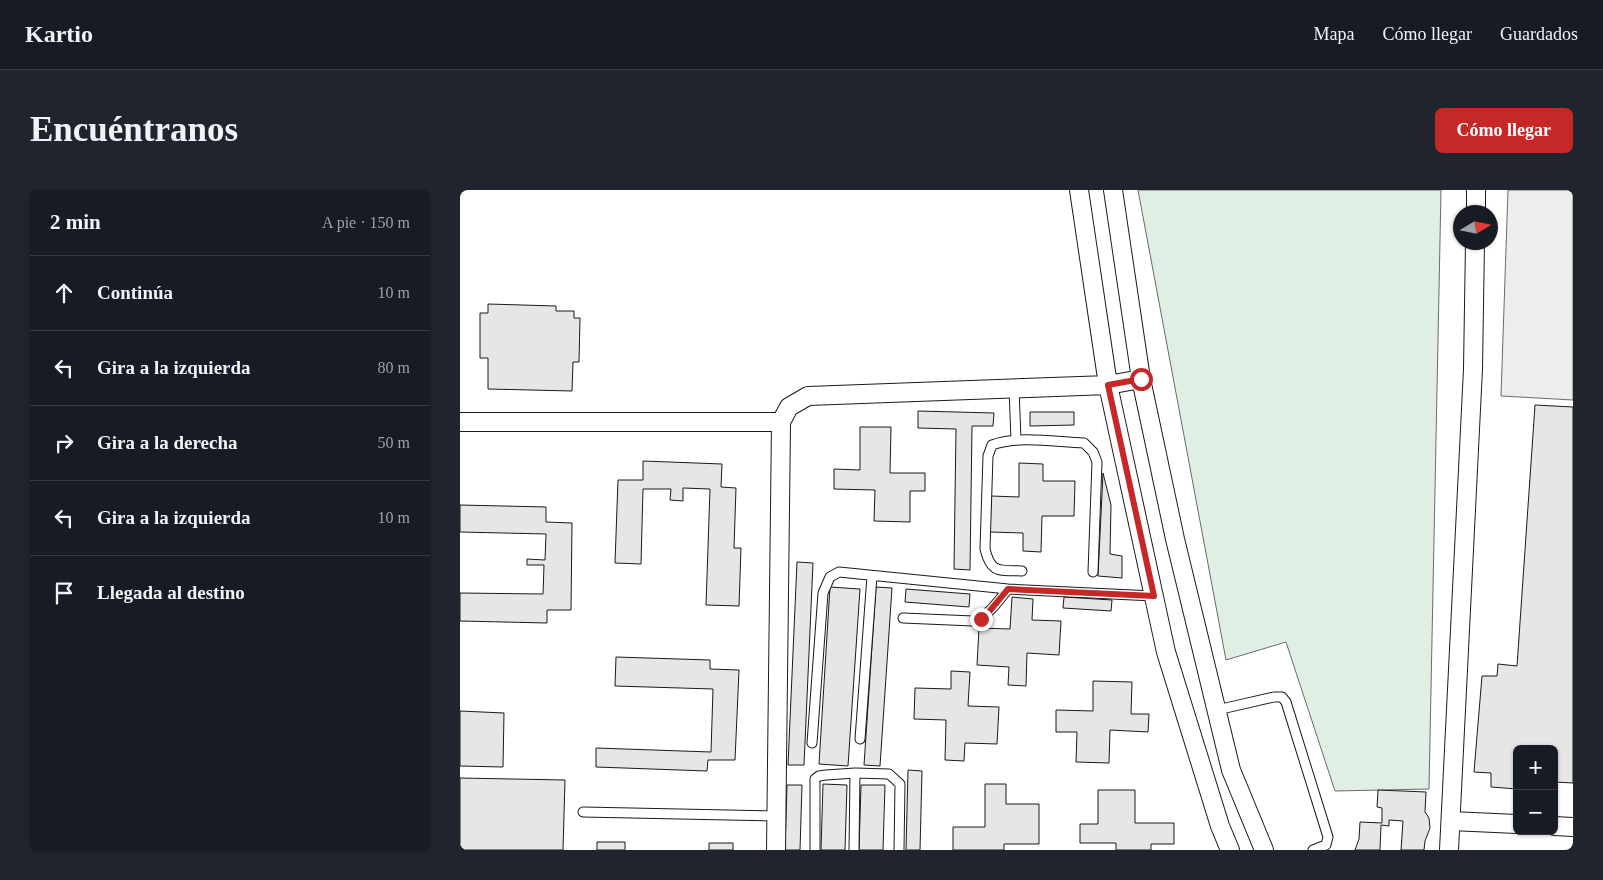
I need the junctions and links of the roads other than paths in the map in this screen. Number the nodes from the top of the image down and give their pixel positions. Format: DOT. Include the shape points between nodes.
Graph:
graph roads {
  1 [pos="1079,190"];
  2 [pos="1113,190"];
  3 [pos="1476,190"];
  4 [pos="1476,205"];
  5 [pos="1475,250"];
  6 [pos="1141,379"];
  7 [pos="1108,385"];
  8 [pos="1014,388"];
  9 [pos="460,422"];
  10 [pos="781,422"];
  11 [pos="1016,440"];
  12 [pos="1022,571"];
  13 [pos="1093,572"];
  14 [pos="872,576"];
  15 [pos="1008,589"];
  16 [pos="1154,596"];
  17 [pos="903,618"];
  18 [pos="1217,710"];
  19 [pos="860,739"];
  20 [pos="812,743"];
  21 [pos="855,773"];
  22 [pos="583,812"];
  23 [pos="777,816"];
  24 [pos="1451,821"];
  25 [pos="1513,824"];
  26 [pos="1558,826"];
  27 [pos="1573,827"];
  28 [pos="776,850"];
  29 [pos="815,850"];
  30 [pos="854,850"];
  31 [pos="899,850"];
  32 [pos="1230,850"];
  33 [pos="1264,850"];
  34 [pos="1313,850"];
  35 [pos="1449,850"];
  1 -- 7 [label="street"];
  2 -- 6 [label="street"];
  3 -- 4 [label="street"];
  5 -- 24 [label="street" via="1473,369"];
  6 -- 7 [label="street"];
  6 -- 18 [label="street" via="1175,539"];
  7 -- 8 [label="street"];
  7 -- 16 [label="street"];
  8 -- 10 [label="street" via="808,396 788,408"];
  8 -- 11 [label="lane"];
  9 -- 10 [label="street"];
  10 -- 23 [label="street"];
  11 -- 12 [label="lane" via="992,445 988,456 985,549 988,563 998,570"];
  11 -- 13 [label="lane" via="1084,443 1093,452 1097,462"];
  14 -- 15 [label="lane"];
  14 -- 19 [label="lane"];
  14 -- 20 [label="lane" via="839,572 830,577 824,593"];
  15 -- 16 [label="lane"];
  15 -- 17 [label="lane" via="981,619"];
  16 -- 32 [label="street" via="1166,652"];
  18 -- 33 [label="street" via="1231,770"];
  18 -- 34 [label="lane" via="1282,697 1286,702 1328,837 1326,845"];
  21 -- 29 [label="lane" via="815,779"];
  21 -- 30 [label="lane"];
  21 -- 31 [label="lane" via="888,774 900,784"];
  22 -- 23 [label="lane"];
  23 -- 28 [label="street"];
  24 -- 25 [label="street"];
  24 -- 35 [label="street"];
  26 -- 27 [label="street"];
}
